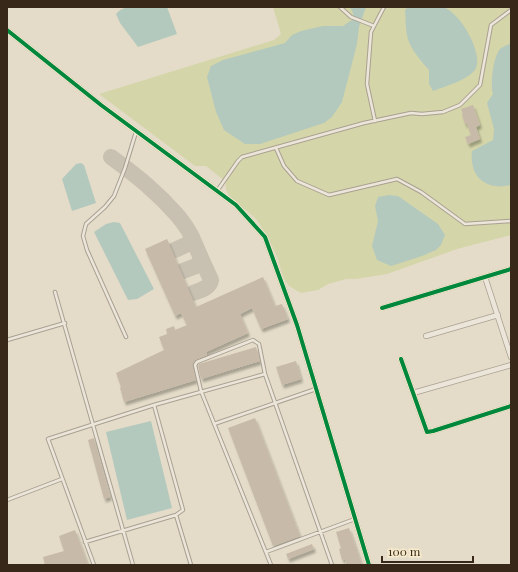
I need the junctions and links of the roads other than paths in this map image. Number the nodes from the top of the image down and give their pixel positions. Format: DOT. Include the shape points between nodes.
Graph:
graph roads {
  1 [pos="340,7"];
  2 [pos="384,7"];
  3 [pos="511,10"];
  4 [pos="374,26"];
  5 [pos="7,30"];
  6 [pos="374,121"];
  7 [pos="137,132"];
  8 [pos="276,148"];
  9 [pos="217,191"];
  10 [pos="511,221"];
  11 [pos="511,269"];
  12 [pos="485,277"];
  13 [pos="55,292"];
  14 [pos="382,308"];
  15 [pos="498,315"];
  16 [pos="64,323"];
  17 [pos="426,336"];
  18 [pos="126,337"];
  19 [pos="7,340"];
  20 [pos="511,357"];
  21 [pos="401,359"];
  22 [pos="511,365"];
  23 [pos="265,374"];
  24 [pos="316,389"];
  25 [pos="202,391"];
  26 [pos="413,393"];
  27 [pos="275,403"];
  28 [pos="154,404"];
  29 [pos="511,406"];
  30 [pos="94,424"];
  31 [pos="214,424"];
  32 [pos="62,479"];
  33 [pos="7,500"];
  34 [pos="176,515"];
  35 [pos="355,519"];
  36 [pos="123,530"];
  37 [pos="320,532"];
  38 [pos="85,542"];
  39 [pos="266,552"];
  40 [pos="94,565"];
  41 [pos="133,565"];
  42 [pos="191,565"];
  43 [pos="271,565"];
  44 [pos="332,565"];
  45 [pos="369,565"];
  1 -- 4 [label="lane" via="351,17"];
  2 -- 4 [label="lane"];
  3 -- 6 [label="lane" via="492,24 480,85 460,105 442,112 411,113"];
  4 -- 6 [label="lane" via="371,32 367,84"];
  5 -- 7 [label="street"];
  6 -- 8 [label="lane"];
  7 -- 9 [label="street"];
  7 -- 18 [label="lane" via="114,196 86,224 83,236"];
  8 -- 9 [label="lane" via="239,159"];
  8 -- 10 [label="lane" via="284,166 297,181 329,195 397,179 421,192 465,224"];
  9 -- 24 [label="street" via="236,206 265,237 297,325"];
  11 -- 12 [label="street"];
  12 -- 14 [label="street"];
  12 -- 15 [label="street"];
  13 -- 16 [label="lane"];
  15 -- 17 [label="street"];
  15 -- 20 [label="street"];
  16 -- 19 [label="lane"];
  16 -- 30 [label="lane"];
  21 -- 26 [label="street"];
  22 -- 26 [label="street"];
  23 -- 25 [label="lane"];
  23 -- 25 [label="lane" via="259,344 253,340 196,363"];
  23 -- 27 [label="lane"];
  24 -- 27 [label="lane"];
  24 -- 35 [label="street"];
  25 -- 28 [label="lane"];
  25 -- 31 [label="lane"];
  26 -- 29 [label="street" via="427,432"];
  27 -- 31 [label="lane"];
  27 -- 37 [label="lane"];
  28 -- 30 [label="lane"];
  28 -- 34 [label="lane" via="183,510"];
  30 -- 32 [label="lane" via="48,439"];
  30 -- 36 [label="lane"];
  31 -- 39 [label="lane"];
  32 -- 33 [label="lane"];
  32 -- 38 [label="lane"];
  34 -- 36 [label="lane"];
  34 -- 42 [label="lane"];
  35 -- 37 [label="lane"];
  35 -- 45 [label="street"];
  36 -- 38 [label="lane"];
  36 -- 41 [label="lane"];
  37 -- 39 [label="lane"];
  37 -- 44 [label="lane"];
  38 -- 40 [label="lane"];
  39 -- 43 [label="lane"];
}
